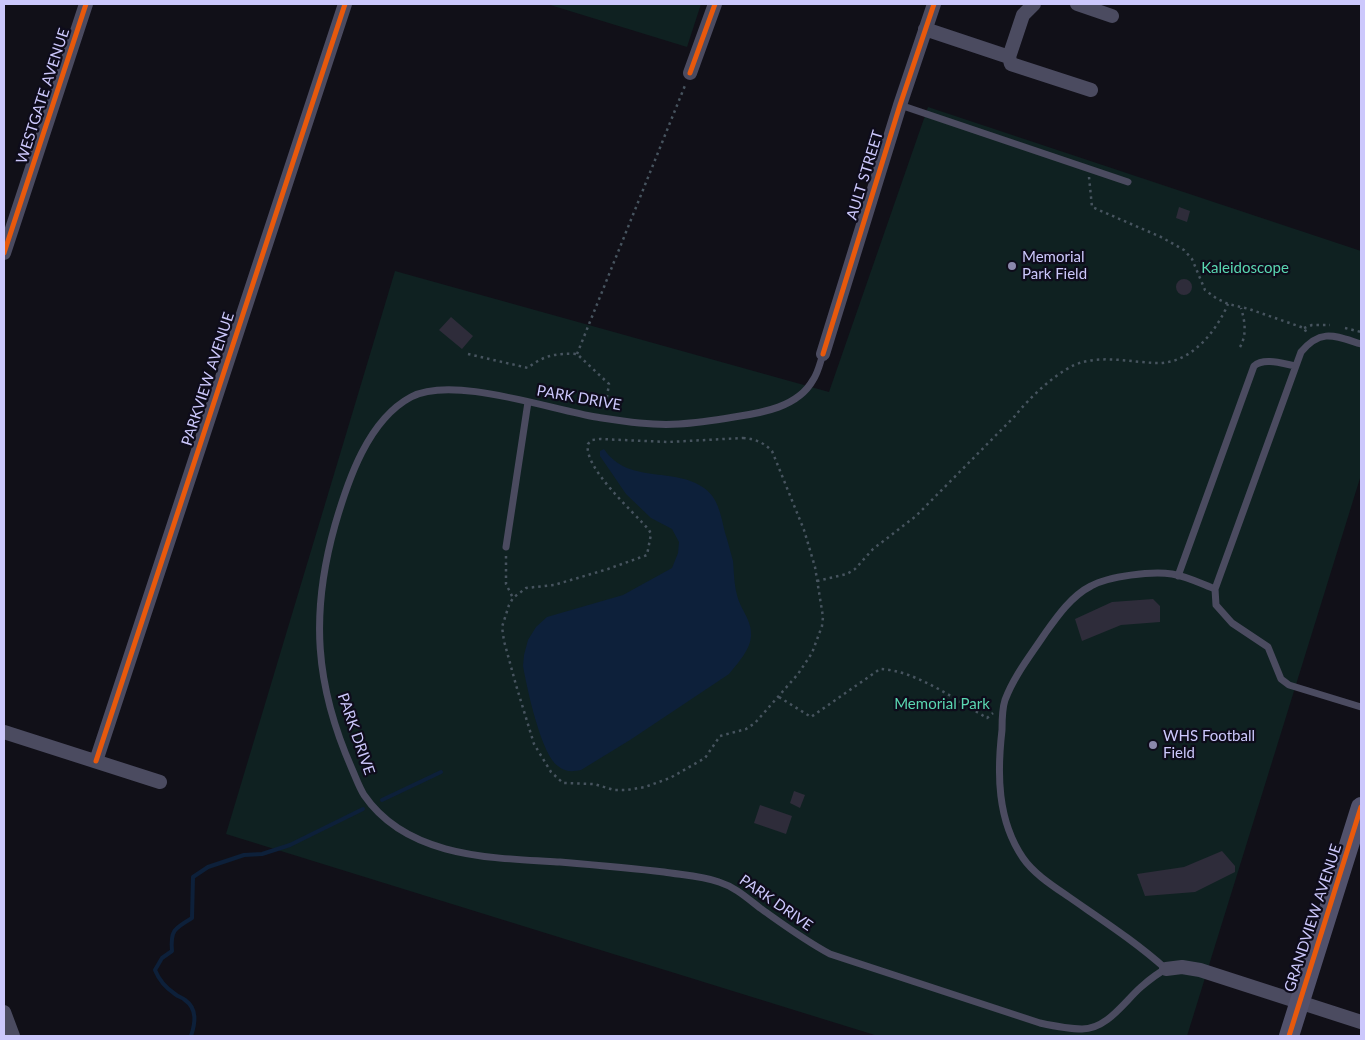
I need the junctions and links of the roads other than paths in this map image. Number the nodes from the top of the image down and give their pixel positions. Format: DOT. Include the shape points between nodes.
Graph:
graph roads {
  1 [pos="86,4"];
  2 [pos="345,4"];
  3 [pos="714,4"];
  4 [pos="934,4"];
  5 [pos="1034,4"];
  6 [pos="1077,4"];
  7 [pos="1112,16"];
  8 [pos="925,29"];
  9 [pos="1010,56"];
  10 [pos="690,73"];
  11 [pos="1091,90"];
  12 [pos="900,105"];
  13 [pos="1128,182"];
  14 [pos="4,253"];
  15 [pos="1361,344"];
  16 [pos="823,354"];
  17 [pos="1296,366"];
  18 [pos="528,402"];
  19 [pos="506,547"];
  20 [pos="1178,576"];
  21 [pos="1215,589"];
  22 [pos="1361,707"];
  23 [pos="4,732"];
  24 [pos="96,761"];
  25 [pos="160,782"];
  26 [pos="1361,807"];
  27 [pos="1166,969"];
  28 [pos="1299,1002"];
  29 [pos="4,1012"];
  30 [pos="1361,1022"];
  31 [pos="13,1036"];
  32 [pos="1289,1036"];
  1 -- 14 [label="street, WESTGATE AVENUE"];
  2 -- 24 [label="street, PARKVIEW AVENUE"];
  3 -- 10 [label="street"];
  4 -- 8 [label="street, AULT STREET"];
  5 -- 9 [label="street" via="1023,15"];
  6 -- 7 [label="street"];
  8 -- 9 [label="street"];
  8 -- 12 [label="street, AULT STREET"];
  9 -- 11 [label="street" via="1011,64"];
  12 -- 13 [label="lane"];
  12 -- 16 [label="street, AULT STREET"];
  15 -- 17 [label="lane" via="1322,336 1311,341 1301,352"];
  16 -- 18 [label="lane, PARK DRIVE" via="813,380 798,399 756,414 678,424 603,418"];
  17 -- 20 [label="lane" via="1264,362 1254,366"];
  17 -- 21 [label="lane"];
  18 -- 19 [label="lane"];
  18 -- 27 [label="lane, PARK DRIVE" via="454,390 433,390 412,396 393,409 366,443 338,514 320,596 320,651 324,680 343,749 354,774 363,793 387,819 434,846 460,854 616,866 717,881 732,888 805,941 830,954 1040,1023 1084,1029 1101,1023 1114,1015 1154,975"];
  20 -- 21 [label="lane"];
  20 -- 27 [label="lane" via="1137,574 1112,579 1090,586 1071,601 1013,682 1004,703 998,765 1001,805 1011,835 1032,869"];
  21 -- 22 [label="lane" via="1216,605 1232,624 1268,647 1281,679 1289,686"];
  23 -- 24 [label="street"];
  24 -- 25 [label="street"];
  26 -- 28 [label="street, GRANDVIEW AVENUE"];
  27 -- 28 [label="street" via="1200,970"];
  28 -- 30 [label="street"];
  28 -- 32 [label="street, GRANDVIEW AVENUE"];
  29 -- 31 [label="street"];
}
